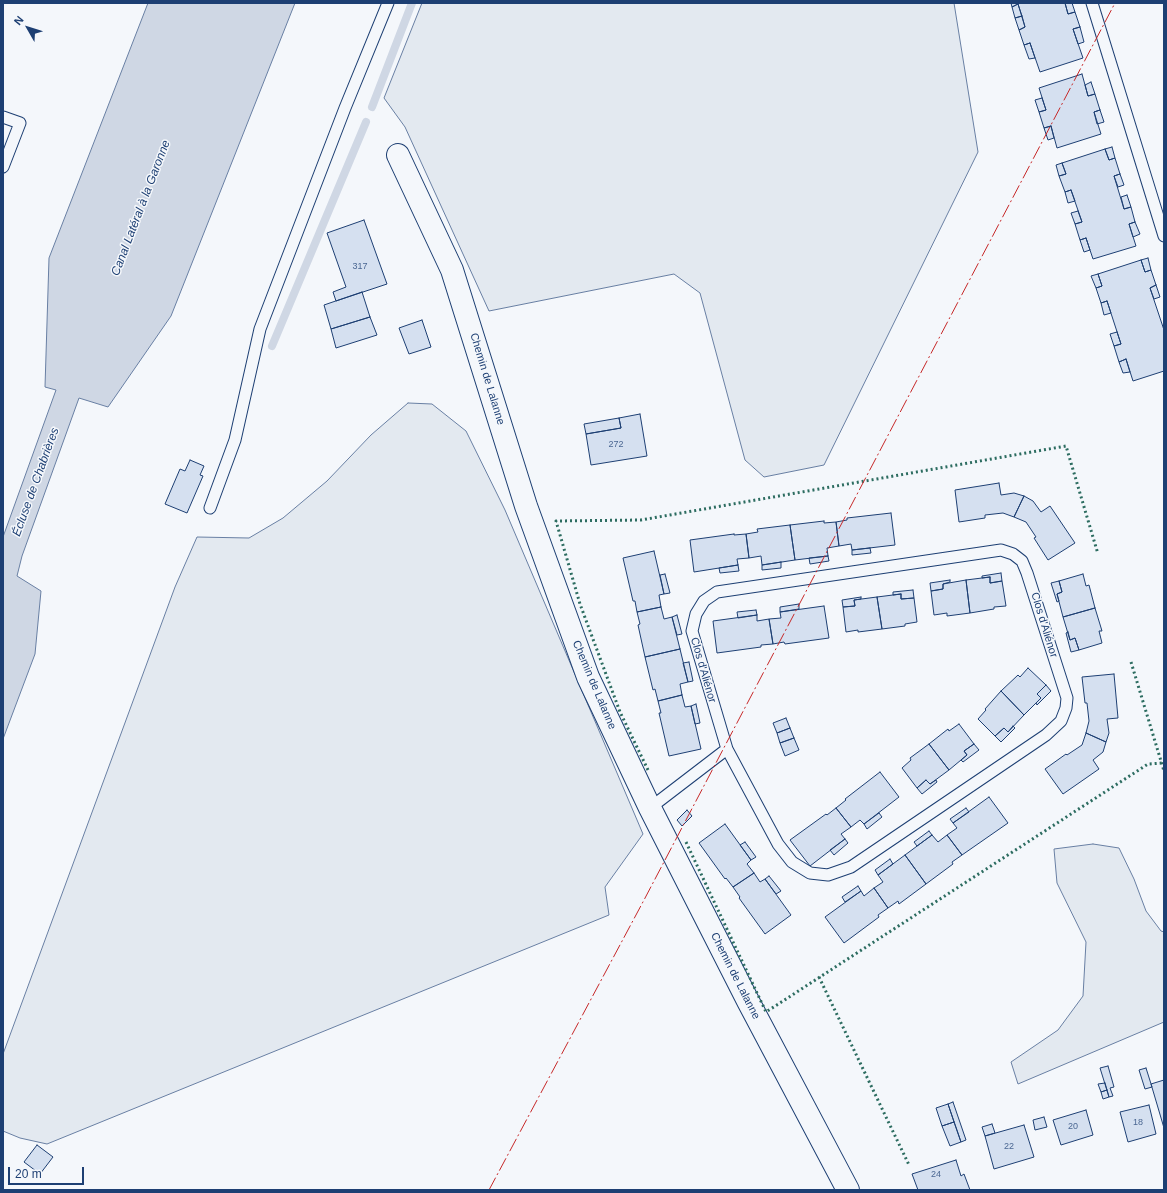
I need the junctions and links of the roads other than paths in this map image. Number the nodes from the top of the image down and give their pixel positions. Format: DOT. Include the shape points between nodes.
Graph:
graph roads {
  1 [pos="388,3"];
  2 [pos="1092,3"];
  3 [pos="3,117"];
  4 [pos="398,155"];
  5 [pos="3,166"];
  6 [pos="1164,236"];
  7 [pos="210,508"];
  8 [pos="727,749"];
  9 [pos="650,808"];
  10 [pos="848,1190"];
  1 -- 7 [label="lane" via="260,329 235,440"];
  2 -- 6 [label="lane"];
  3 -- 5 [label="lane" via="20,123"];
  4 -- 9 [label="street, Chemin de Lalanne" via="452,270 526,506 588,677"];
  8 -- 8 [label="lane, Clos d'Aliénor" via="778,844 792,862 810,873 828,875 851,866 1061,722 1067,698 1022,561 1013,554 1001,550 717,592 704,601 696,614 692,631"];
  8 -- 9 [label="lane"];
  9 -- 10 [label="street, Chemin de Lalanne" via="748,1002"];
}
